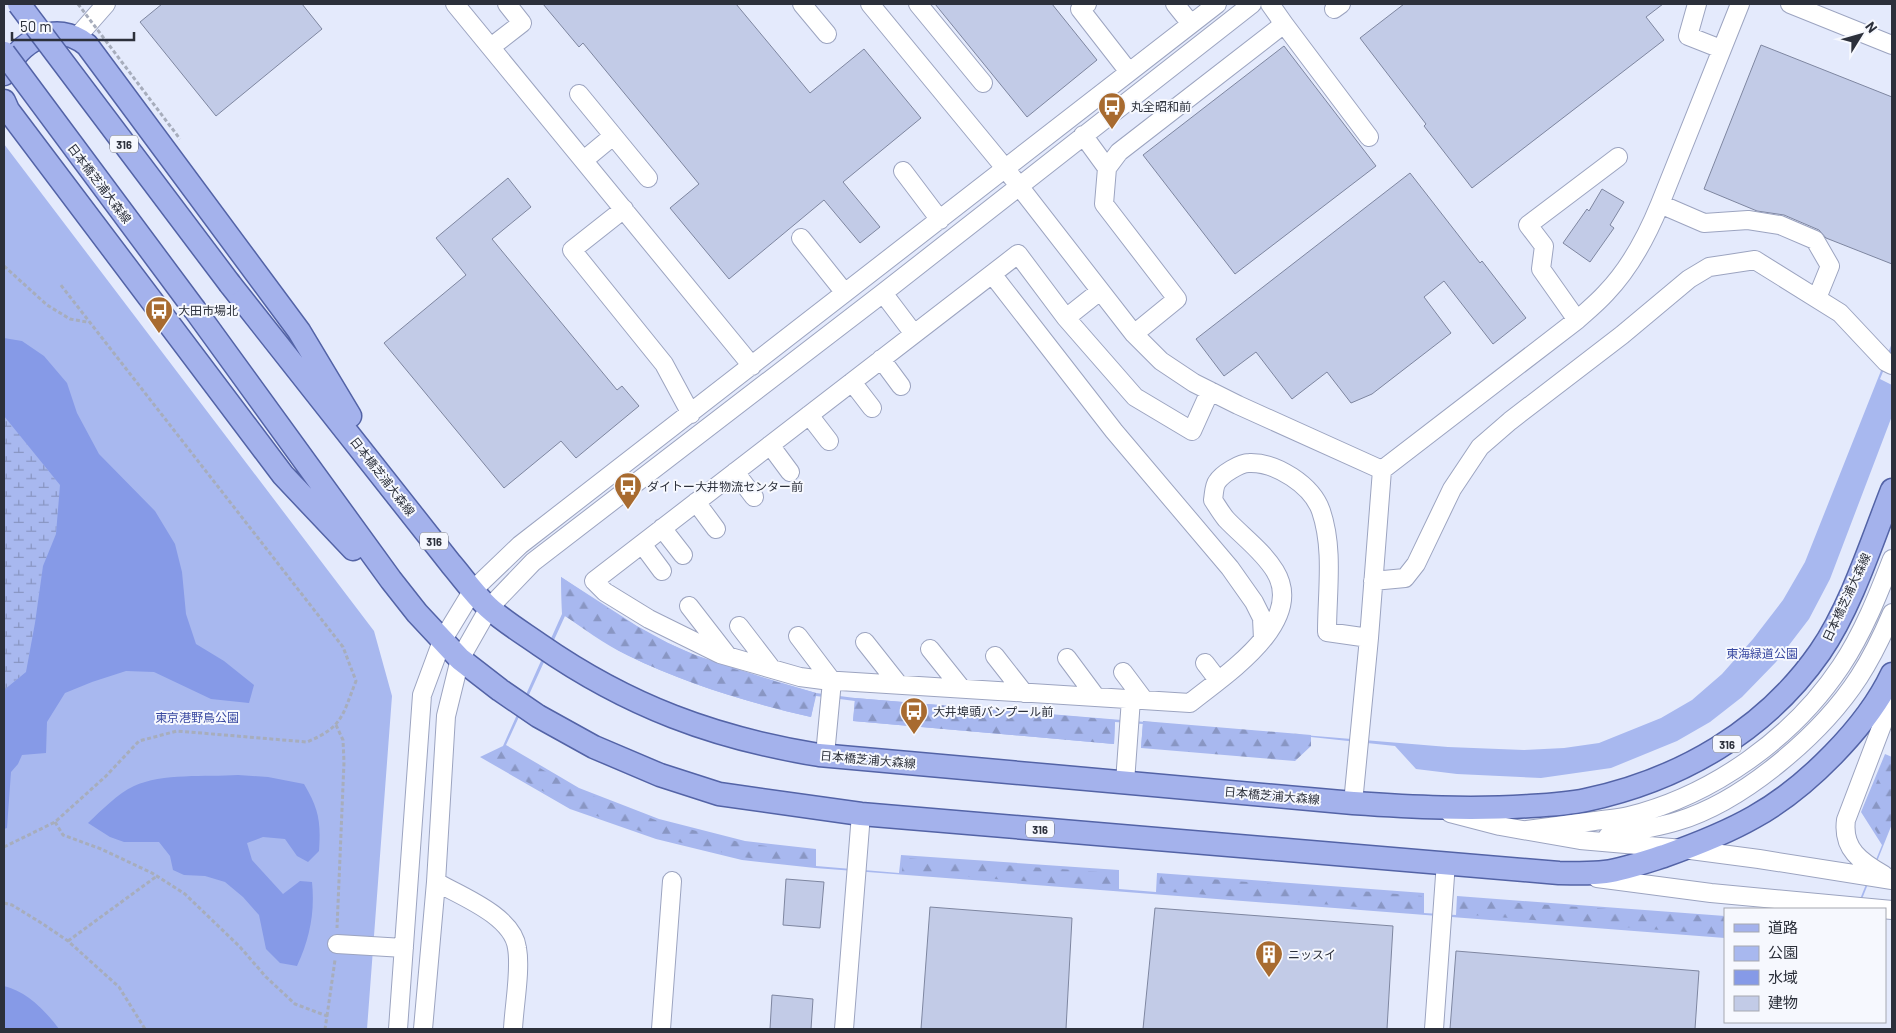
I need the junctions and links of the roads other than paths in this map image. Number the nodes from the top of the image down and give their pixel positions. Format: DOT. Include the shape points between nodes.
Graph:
graph roads {
  1 [pos="19,4"];
  2 [pos="106,4"];
  3 [pos="455,4"];
  4 [pos="507,4"];
  5 [pos="802,4"];
  6 [pos="870,4"];
  7 [pos="918,4"];
  8 [pos="1087,4"];
  9 [pos="1175,4"];
  10 [pos="1217,4"];
  11 [pos="1252,4"];
  12 [pos="1270,4"];
  13 [pos="1697,4"];
  14 [pos="1740,4"];
  15 [pos="1790,4"];
  16 [pos="1191,24"];
  17 [pos="1284,24"];
  18 [pos="826,34"];
  19 [pos="77,37"];
  20 [pos="27,45"];
  21 [pos="1892,45"];
  22 [pos="491,47"];
  23 [pos="1722,50"];
  24 [pos="4,53"];
  25 [pos="4,58"];
  26 [pos="1129,72"];
  27 [pos="4,74"];
  28 [pos="983,83"];
  29 [pos="579,94"];
  30 [pos="5,106"];
  31 [pos="1083,135"];
  32 [pos="613,136"];
  33 [pos="1370,137"];
  34 [pos="1618,158"];
  35 [pos="584,160"];
  36 [pos="1005,168"];
  37 [pos="1107,168"];
  38 [pos="903,172"];
  39 [pos="648,178"];
  40 [pos="1018,186"];
  41 [pos="1660,204"];
  42 [pos="624,210"];
  43 [pos="940,220"];
  44 [pos="801,238"];
  45 [pos="992,274"];
  46 [pos="1100,291"];
  47 [pos="845,293"];
  48 [pos="882,293"];
  49 [pos="1817,298"];
  50 [pos="1066,318"];
  51 [pos="1577,320"];
  52 [pos="914,334"];
  53 [pos="1134,334"];
  54 [pos="881,359"];
  55 [pos="1892,365"];
  56 [pos="752,366"];
  57 [pos="852,382"];
  58 [pos="901,386"];
  59 [pos="1210,391"];
  60 [pos="872,408"];
  61 [pos="691,414"];
  62 [pos="809,415"];
  63 [pos="829,440"];
  64 [pos="770,445"];
  65 [pos="1382,470"];
  66 [pos="735,472"];
  67 [pos="790,472"];
  68 [pos="1892,490"];
  69 [pos="396,492"];
  70 [pos="754,497"];
  71 [pos="696,502"];
  72 [pos="662,528"];
  73 [pos="716,529"];
  74 [pos="642,544"];
  75 [pos="683,555"];
  76 [pos="1892,559"];
  77 [pos="662,571"];
  78 [pos="391,580"];
  79 [pos="1373,581"];
  80 [pos="473,590"];
  81 [pos="689,606"];
  82 [pos="489,608"];
  83 [pos="1892,613"];
  84 [pos="739,626"];
  85 [pos="798,636"];
  86 [pos="1263,638"];
  87 [pos="1369,638"];
  88 [pos="442,641"];
  89 [pos="865,642"];
  90 [pos="930,649"];
  91 [pos="728,656"];
  92 [pos="995,656"];
  93 [pos="1067,658"];
  94 [pos="460,659"];
  95 [pos="1205,663"];
  96 [pos="772,669"];
  97 [pos="1123,672"];
  98 [pos="1892,674"];
  99 [pos="832,680"];
  100 [pos="1218,680"];
  101 [pos="899,685"];
  102 [pos="962,689"];
  103 [pos="1024,693"];
  104 [pos="1096,697"];
  105 [pos="1892,699"];
  106 [pos="1137,700"];
  107 [pos="825,755"];
  108 [pos="1124,782"];
  109 [pos="1353,803"];
  110 [pos="1430,808"];
  111 [pos="861,814"];
  112 [pos="1527,830"];
  113 [pos="1580,840"];
  114 [pos="1683,849"];
  115 [pos="1446,862"];
  116 [pos="1560,873"];
  117 [pos="1892,880"];
  118 [pos="672,881"];
  119 [pos="436,882"];
  120 [pos="1871,908"];
  121 [pos="337,944"];
  122 [pos="404,948"];
  123 [pos="398,1029"];
  124 [pos="424,1029"];
  125 [pos="513,1029"];
  126 [pos="661,1029"];
  127 [pos="844,1029"];
  128 [pos="1434,1029"];
  1 -- 69 [label="main road, 日本橋芝浦大森線 / 316, bridge" via="230,284"];
  2 -- 19 [label="street"];
  3 -- 22 [label="street"];
  4 -- 22 [label="street" via="522,23"];
  5 -- 18 [label="street"];
  6 -- 36 [label="street"];
  7 -- 28 [label="street"];
  8 -- 26 [label="street" via="1080,9"];
  9 -- 16 [label="street"];
  10 -- 16 [label="street"];
  11 -- 31 [label="street"];
  12 -- 17 [label="street"];
  13 -- 23 [label="street" via="1688,36"];
  14 -- 23 [label="street"];
  15 -- 21 [label="street"];
  16 -- 26 [label="street"];
  17 -- 33 [label="street"];
  17 -- 37 [label="street" via="1119,152"];
  19 -- 20 [label="main road" via="46,34"];
  19 -- 69 [label="main road" via="98,58 299,331"];
  20 -- 25 [label="street"];
  20 -- 27 [label="main road"];
  22 -- 35 [label="street"];
  23 -- 41 [label="street"];
  24 -- 78 [label="main road, 日本橋芝浦大森線 / 316, bridge"];
  26 -- 36 [label="street"];
  29 -- 32 [label="street"];
  30 -- 78 [label="main road" via="283,475 354,550"];
  31 -- 37 [label="street"];
  31 -- 40 [label="street"];
  32 -- 35 [label="street"];
  32 -- 39 [label="street"];
  34 -- 51 [label="street" via="1528,225 1544,246 1540,268"];
  35 -- 42 [label="street"];
  36 -- 40 [label="street"];
  36 -- 43 [label="street"];
  37 -- 53 [label="street" via="1104,204 1177,299"];
  38 -- 43 [label="street"];
  40 -- 46 [label="street"];
  40 -- 48 [label="street"];
  41 -- 49 [label="street" via="1704,223 1748,220 1780,225 1815,240 1830,266"];
  41 -- 51 [label="street" via="1648,233 1629,264 1606,293"];
  42 -- 56 [label="street"];
  42 -- 61 [label="street" via="572,250 664,364"];
  43 -- 47 [label="street"];
  44 -- 47 [label="street"];
  45 -- 50 [label="street" via="1018,254"];
  45 -- 52 [label="street"];
  45 -- 86 [label="street" via="1114,431 1230,568 1262,618"];
  46 -- 50 [label="street"];
  46 -- 53 [label="street"];
  47 -- 56 [label="street"];
  48 -- 52 [label="street"];
  48 -- 82 [label="street" via="533,562"];
  49 -- 55 [label="street" via="1840,313"];
  49 -- 79 [label="street" via="1755,260 1709,267 1688,279 1622,336 1480,447 1452,489 1416,564 1405,578"];
  50 -- 59 [label="street" via="1135,396 1192,431"];
  51 -- 65 [label="street"];
  52 -- 54 [label="street"];
  53 -- 59 [label="street" via="1161,361"];
  54 -- 57 [label="street"];
  54 -- 58 [label="street"];
  56 -- 61 [label="street"];
  57 -- 60 [label="street"];
  57 -- 62 [label="street"];
  59 -- 65 [label="street"];
  61 -- 80 [label="street" via="520,545"];
  62 -- 63 [label="street"];
  62 -- 64 [label="street"];
  64 -- 66 [label="street"];
  64 -- 67 [label="street"];
  65 -- 79 [label="street"];
  66 -- 70 [label="street"];
  66 -- 71 [label="street"];
  68 -- 110 [label="main road, 日本橋芝浦大森線 / 316" via="1842,611 1820,651 1793,686 1756,722 1724,746 1667,775 1585,800 1503,808"];
  69 -- 80 [label="main road, 日本橋芝浦大森線 / 316"];
  71 -- 72 [label="street"];
  71 -- 73 [label="street"];
  72 -- 74 [label="street"];
  72 -- 75 [label="street"];
  74 -- 77 [label="street"];
  74 -- 91 [label="street" via="594,581 605,592 649,619"];
  76 -- 112 [label="street" via="1865,623 1842,665 1812,703 1738,768 1695,792 1636,814"];
  78 -- 88 [label="main road, 日本橋芝浦大森線 / 316"];
  79 -- 87 [label="street"];
  80 -- 82 [label="main road, 日本橋芝浦大森線 / 316"];
  80 -- 88 [label="street"];
  81 -- 91 [label="street"];
  82 -- 94 [label="street"];
  82 -- 107 [label="main road, 日本橋芝浦大森線 / 316" via="576,670 630,699 682,721 736,738 775,748"];
  83 -- 113 [label="street" via="1859,677 1828,717 1786,757 1749,785 1704,811 1678,821"];
  84 -- 96 [label="street"];
  85 -- 99 [label="street"];
  86 -- 87 [label="street" via="1279,615 1282,588 1269,563 1224,517 1213,500 1216,483 1226,473 1248,462 1286,473 1308,489 1321,509 1329,538 1327,632"];
  86 -- 100 [label="street"];
  87 -- 109 [label="street"];
  88 -- 94 [label="main road, 日本橋芝浦大森線 / 316"];
  88 -- 122 [label="street" via="422,695"];
  89 -- 101 [label="street"];
  90 -- 102 [label="street"];
  91 -- 96 [label="street"];
  92 -- 103 [label="street"];
  93 -- 104 [label="street"];
  94 -- 111 [label="main road, 日本橋芝浦大森線 / 316" via="538,716 594,747 660,775 720,794"];
  94 -- 119 [label="street" via="446,716"];
  95 -- 100 [label="street"];
  96 -- 99 [label="street" via="800,677"];
  97 -- 106 [label="street"];
  98 -- 114 [label="main road, 日本橋芝浦大森線 / 316" via="1856,729 1799,785 1756,816"];
  99 -- 101 [label="street"];
  99 -- 107 [label="street"];
  100 -- 106 [label="street" via="1190,703"];
  101 -- 102 [label="street"];
  102 -- 103 [label="street"];
  103 -- 104 [label="street"];
  104 -- 106 [label="street"];
  105 -- 117 [label="street" via="1844,830 1853,852 1864,864"];
  106 -- 108 [label="street"];
  107 -- 108 [label="main road, 日本橋芝浦大森線 / 316"];
  108 -- 109 [label="main road, 日本橋芝浦大森線 / 316"];
  109 -- 110 [label="main road, 日本橋芝浦大森線 / 316"];
  110 -- 112 [label="street"];
  111 -- 115 [label="main road, 日本橋芝浦大森線 / 316"];
  111 -- 127 [label="street"];
  112 -- 113 [label="street"];
  113 -- 114 [label="street"];
  114 -- 116 [label="main road, 日本橋芝浦大森線 / 316" via="1606,872"];
  114 -- 117 [label="street"];
  115 -- 116 [label="main road, 日本橋芝浦大森線 / 316"];
  115 -- 128 [label="street"];
  116 -- 120 [label="street" via="1711,893"];
  118 -- 126 [label="street"];
  119 -- 124 [label="street"];
  119 -- 125 [label="street" via="494,915 510,930 518,959"];
  121 -- 122 [label="street"];
  122 -- 123 [label="street"];
}
